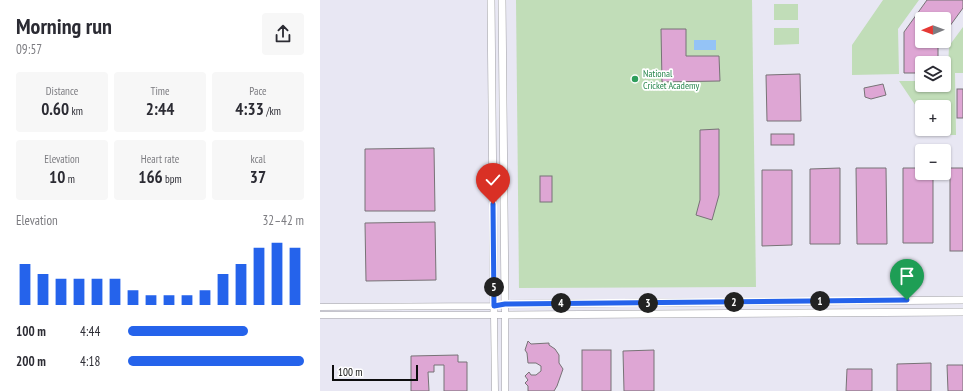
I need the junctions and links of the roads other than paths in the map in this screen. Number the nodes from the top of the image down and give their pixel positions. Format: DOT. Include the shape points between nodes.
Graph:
graph roads {
  1 [pos="491,0"];
  2 [pos="502,0"];
  3 [pos="963,300"];
  4 [pos="505,304"];
  5 [pos="494,306"];
  6 [pos="320,307"];
  7 [pos="963,312"];
  8 [pos="320,315"];
  9 [pos="494,315"];
  10 [pos="505,315"];
  11 [pos="495,391"];
  12 [pos="505,391"];
  1 -- 5 [label="main road"];
  2 -- 4 [label="main road"];
  3 -- 4 [label="main road"];
  4 -- 5 [label="street"];
  4 -- 10 [label="street"];
  5 -- 6 [label="street"];
  5 -- 9 [label="main road"];
  7 -- 10 [label="main road"];
  8 -- 9 [label="street"];
  9 -- 10 [label="street"];
  9 -- 11 [label="street"];
  10 -- 12 [label="street"];
}
